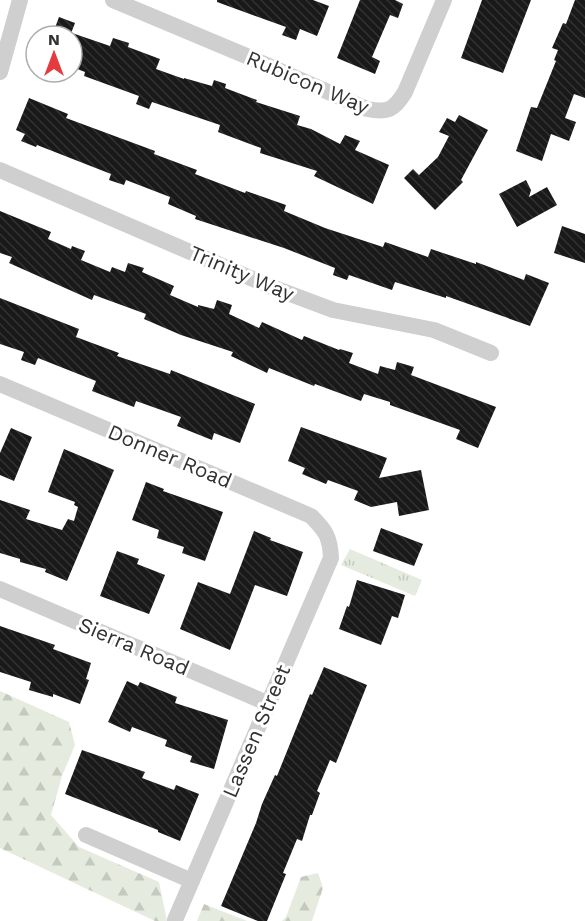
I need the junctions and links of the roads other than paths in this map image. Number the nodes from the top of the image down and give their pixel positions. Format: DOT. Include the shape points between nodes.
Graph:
graph roads {
  1 [pos="20,0"];
  2 [pos="113,0"];
  3 [pos="444,0"];
  4 [pos="0,72"];
  5 [pos="0,170"];
  6 [pos="491,353"];
  7 [pos="0,384"];
  8 [pos="331,541"];
  9 [pos="0,589"];
  10 [pos="267,703"];
  11 [pos="86,835"];
  12 [pos="192,881"];
  13 [pos="175,920"];
  1 -- 4 [label="street"];
  2 -- 3 [label="street, Rubicon Way" via="367,110 384,112 397,104 405,92"];
  5 -- 6 [label="street, Trinity Way" via="333,310 434,330"];
  7 -- 8 [label="street, Donner Road" via="311,516"];
  8 -- 10 [label="street, Lassen Street" via="331,558"];
  9 -- 10 [label="street, Sierra Road"];
  10 -- 12 [label="street, Lassen Street"];
  11 -- 12 [label="street"];
  12 -- 13 [label="street, Lassen Street"];
}
